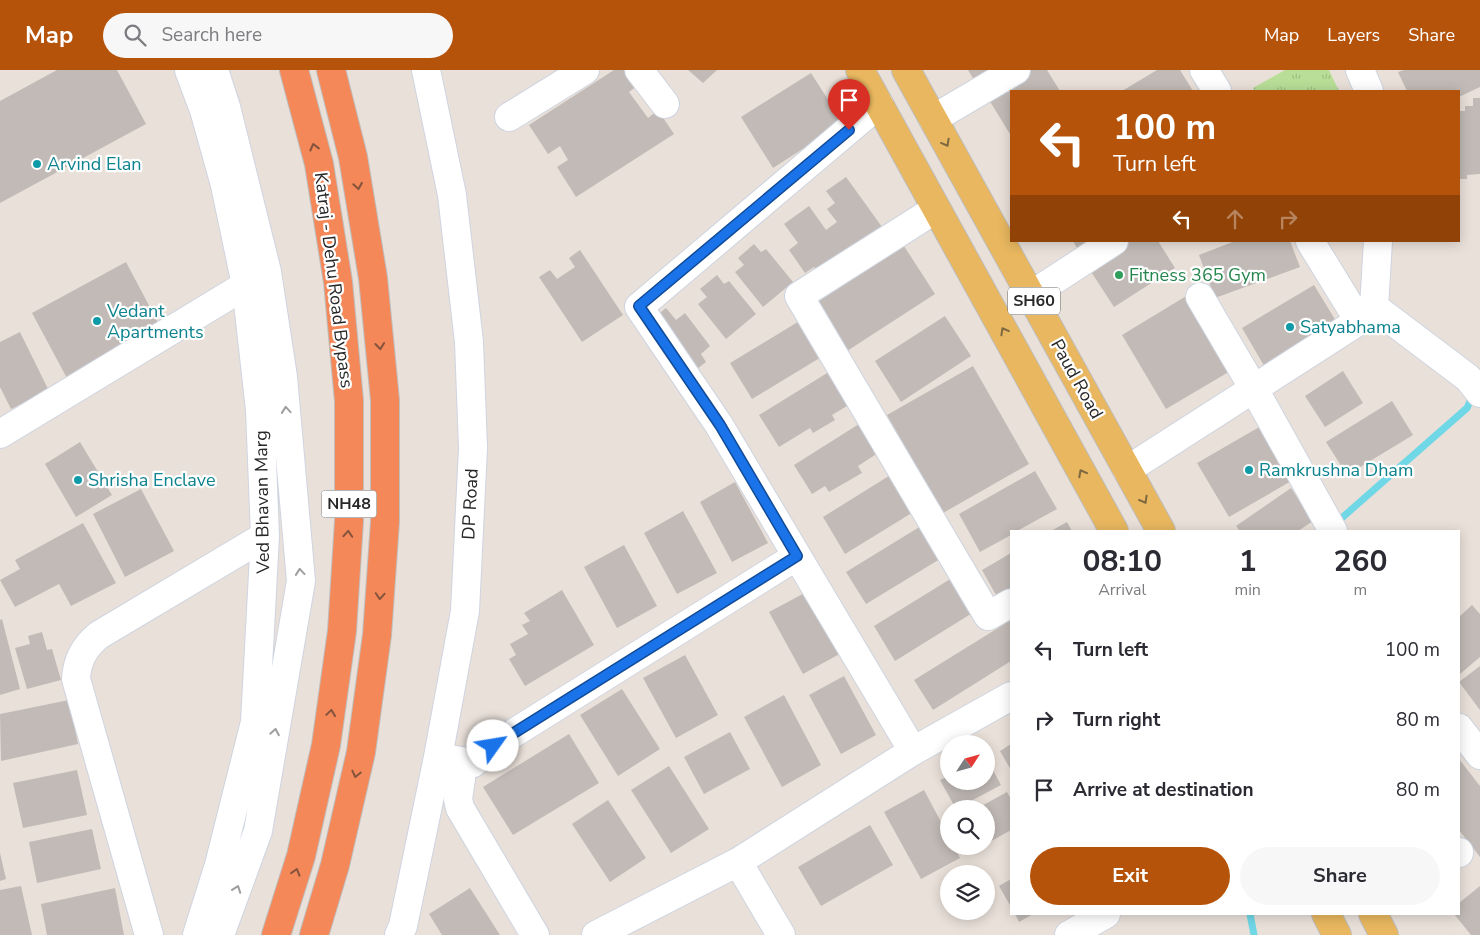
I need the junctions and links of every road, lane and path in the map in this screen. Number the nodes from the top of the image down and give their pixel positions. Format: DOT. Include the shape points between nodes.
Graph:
graph roads {
  1 [pos="188,70"];
  2 [pos="214,70"];
  3 [pos="294,70"];
  4 [pos="331,70"];
  5 [pos="426,70"];
  6 [pos="586,70"];
  7 [pos="639,70"];
  8 [pos="860,70"];
  9 [pos="906,70"];
  10 [pos="1016,70"];
  11 [pos="1204,70"];
  12 [pos="1360,70"];
  13 [pos="1216,90"];
  14 [pos="1370,90"];
  15 [pos="665,104"];
  16 [pos="879,104"];
  17 [pos="509,117"];
  18 [pos="933,119"];
  19 [pos="936,209"];
  20 [pos="1112,242"];
  21 [pos="1311,242"];
  22 [pos="1378,242"];
  23 [pos="246,285"];
  24 [pos="1031,295"];
  25 [pos="1200,297"];
  26 [pos="1367,314"];
  27 [pos="1254,389"];
  28 [pos="1480,393"];
  29 [pos="1101,423"];
  30 [pos="0,434"];
  31 [pos="1065,441"];
  32 [pos="1127,470"];
  33 [pos="1328,522"];
  34 [pos="1113,530"];
  35 [pos="1160,530"];
  36 [pos="265,536"];
  37 [pos="797,556"];
  38 [pos="1010,604"];
  39 [pos="1010,697"];
  40 [pos="1460,729"];
  41 [pos="913,750"];
  42 [pos="1480,755"];
  43 [pos="438,758"];
  44 [pos="738,862"];
  45 [pos="1104,915"];
  46 [pos="1327,915"];
  47 [pos="149,935"];
  48 [pos="196,935"];
  49 [pos="220,935"];
  50 [pos="276,935"];
  51 [pos="314,935"];
  52 [pos="399,935"];
  53 [pos="535,935"];
  54 [pos="596,935"];
  55 [pos="781,935"];
  56 [pos="1069,935"];
  57 [pos="1337,935"];
  1 -- 23 [label="street, Ved Bhavan Marg" via="204,110 225,185"];
  49 -- 2 [label="street, one-way" via="258,831 301,581 283,377 267,272"];
  50 -- 3 [label="highway, Katraj - Dehu Road Bypass / NH48, one-way" via="301,856 326,746 342,631 349,521 349,401 338,282 319,164"];
  4 -- 51 [label="highway, Katraj - Dehu Road Bypass / NH48, one-way" via="354,157 373,278 385,400 385,522 377,635 361,752 335,865"];
  5 -- 43 [label="street, DP Road" via="452,195 469,342 473,448 464,611"];
  6 -- 17 [label="street"];
  7 -- 15 [label="street"];
  8 -- 16 [label="main road, SH60"];
  9 -- 18 [label="main road, Paud Road / SH60"];
  10 -- 18 [label="street"];
  11 -- 13 [label="street"];
  12 -- 14 [label="street"];
  16 -- 19 [label="main road, SH60"];
  16 -- 37 [label="street" via="639,306 720,425"];
  18 -- 24 [label="main road, Paud Road / SH60, one-way"];
  31 -- 19 [label="main road, SH60, one-way"];
  19 -- 38 [label="street" via="799,296 988,616"];
  20 -- 24 [label="street"];
  21 -- 26 [label="street"];
  22 -- 26 [label="street"];
  23 -- 30 [label="street"];
  23 -- 36 [label="street, Ved Bhavan Marg" via="260,410"];
  24 -- 29 [label="main road, Paud Road / SH60"];
  25 -- 27 [label="street"];
  26 -- 27 [label="street"];
  26 -- 28 [label="street" via="1445,361 1468,378"];
  27 -- 32 [label="street"];
  27 -- 33 [label="street"];
  29 -- 31 [label="main road"];
  29 -- 32 [label="main road, Paud Road / SH60"];
  34 -- 31 [label="main road, SH60, one-way"];
  32 -- 35 [label="main road, Paud Road / SH60, one-way"];
  36 -- 47 [label="street" via="98,635 88,644 77,667 76,678"];
  36 -- 48 [label="street, Ved Bhavan Marg" via="255,722 219,865"];
  37 -- 41 [label="street"];
  37 -- 43 [label="street" via="493,746 473,763"];
  39 -- 41 [label="street"];
  40 -- 42 [label="street"];
  41 -- 44 [label="street"];
  43 -- 52 [label="street, DP Road"];
  43 -- 53 [label="street" via="461,779 460,808"];
  44 -- 54 [label="street"];
  44 -- 55 [label="street"];
  45 -- 56 [label="street"];
  46 -- 57 [label="main road"];
}
